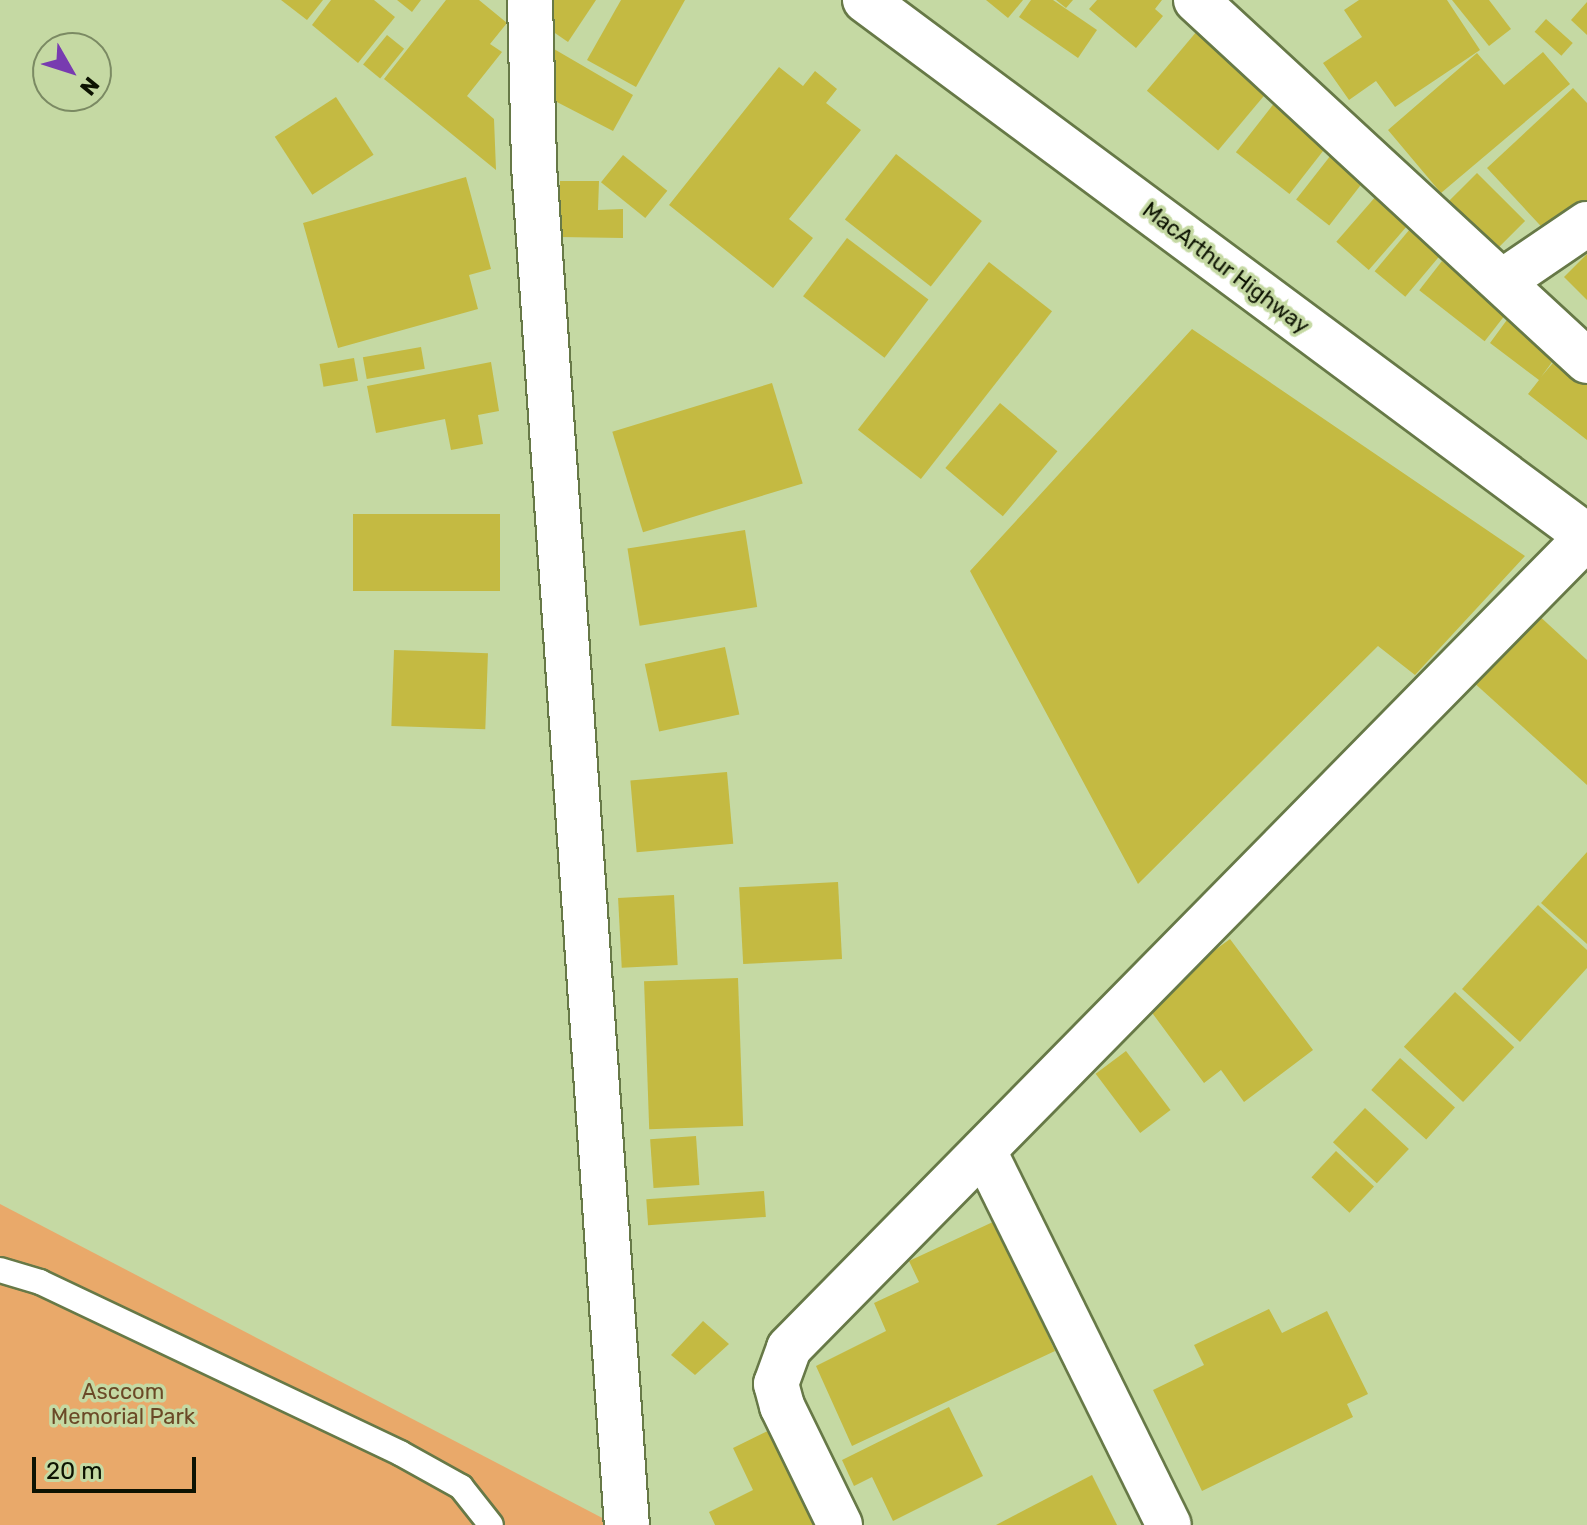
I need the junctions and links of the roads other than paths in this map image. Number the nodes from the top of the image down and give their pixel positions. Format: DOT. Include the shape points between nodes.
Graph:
graph roads {
  1 [pos="530,0"];
  2 [pos="865,0"];
  3 [pos="1196,0"];
  4 [pos="1587,224"];
  5 [pos="1506,279"];
  6 [pos="1587,361"];
  7 [pos="1587,537"];
  8 [pos="984,1151"];
  9 [pos="0,1270"];
  10 [pos="491,1525"];
  11 [pos="627,1525"];
  12 [pos="840,1525"];
  13 [pos="1169,1525"];
  1 -- 11 [label="main road" via="535,182"];
  2 -- 7 [label="main road, MacArthur Highway"];
  3 -- 5 [label="main road"];
  4 -- 5 [label="main road"];
  5 -- 6 [label="main road"];
  7 -- 8 [label="main road"];
  8 -- 12 [label="main road" via="779,1365 782,1406"];
  8 -- 13 [label="main road"];
  9 -- 10 [label="lane" via="40,1282 400,1453 461,1487"];
}
